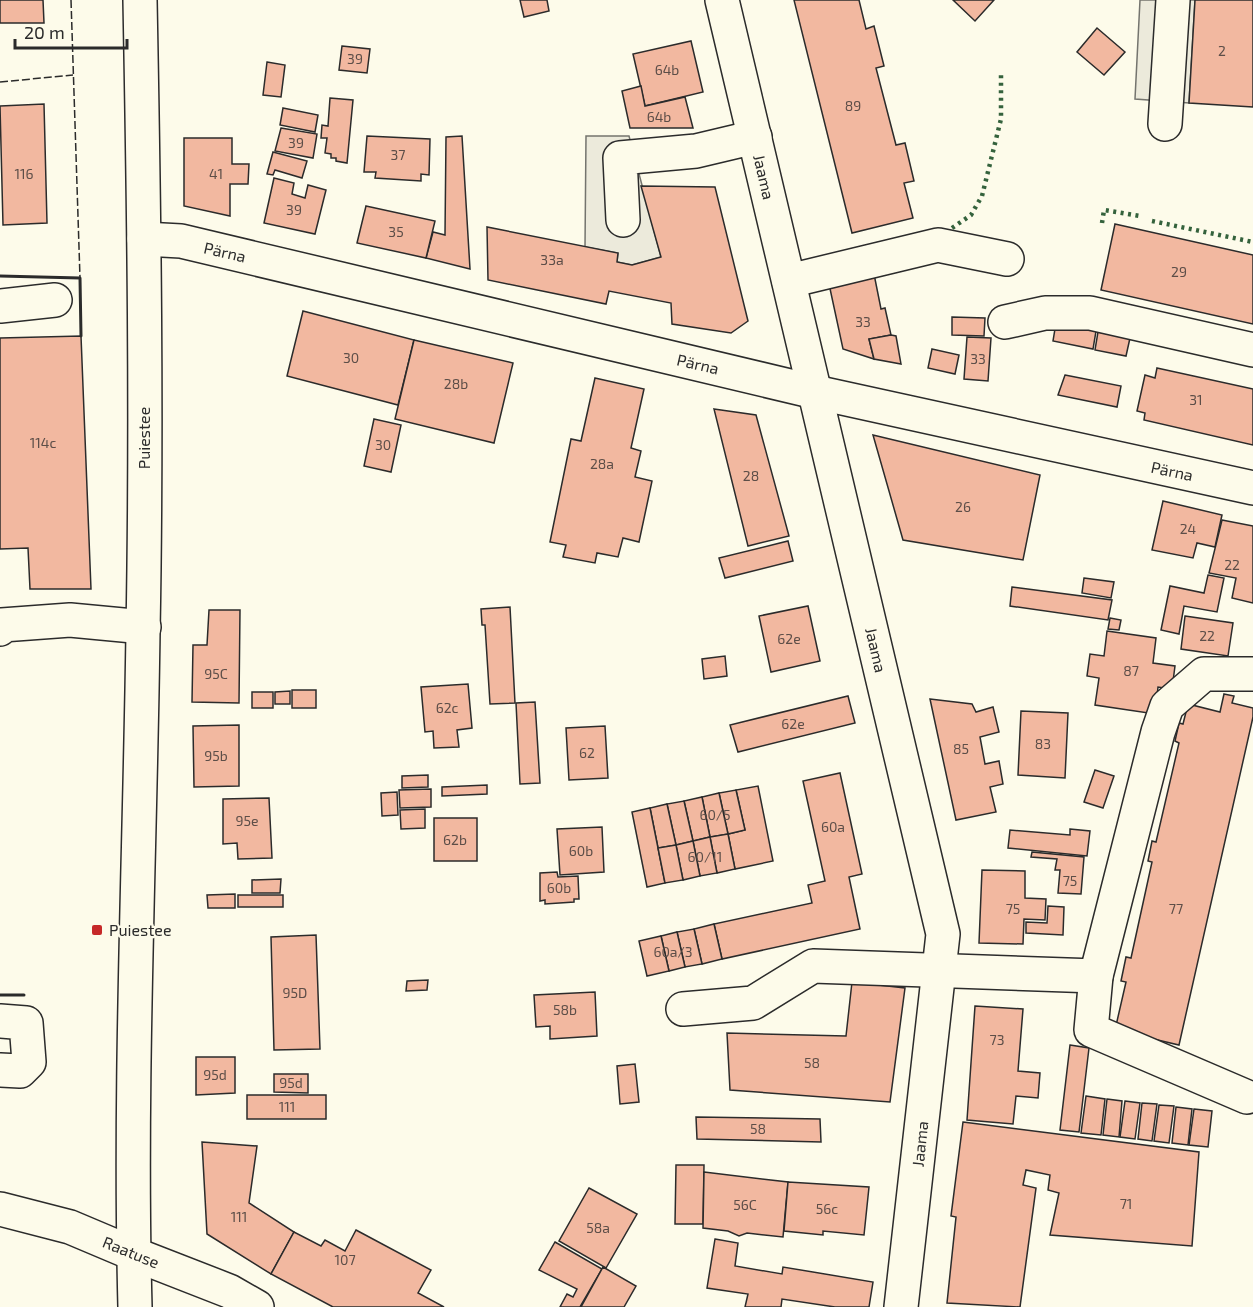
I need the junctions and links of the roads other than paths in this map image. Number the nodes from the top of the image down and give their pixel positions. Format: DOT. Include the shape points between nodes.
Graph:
graph roads {
  1 [pos="141,0"];
  2 [pos="722,0"];
  3 [pos="1173,0"];
  4 [pos="1165,124"];
  5 [pos="755,137"];
  6 [pos="623,220"];
  7 [pos="144,239"];
  8 [pos="1007,259"];
  9 [pos="789,281"];
  10 [pos="55,300"];
  11 [pos="0,306"];
  12 [pos="1005,322"];
  13 [pos="1253,350"];
  14 [pos="815,392"];
  15 [pos="1253,488"];
  16 [pos="1,625"];
  17 [pos="144,627"];
  18 [pos="1253,674"];
  19 [pos="940,970"];
  20 [pos="1096,976"];
  21 [pos="682,1009"];
  22 [pos="0,1022"];
  23 [pos="0,1071"];
  24 [pos="1251,1096"];
  25 [pos="0,1209"];
  26 [pos="134,1254"];
  27 [pos="135,1307"];
  28 [pos="257,1307"];
  29 [pos="902,1307"];
  1 -- 7 [label="street, Puiestee"];
  2 -- 5 [label="street, Jaama"];
  3 -- 4 [label="street"];
  5 -- 6 [label="street" via="696,151 620,158"];
  5 -- 9 [label="street, Jaama"];
  7 -- 14 [label="street, Pärna" via="181,241"];
  7 -- 17 [label="street, Puiestee"];
  8 -- 9 [label="street" via="938,245"];
  9 -- 14 [label="street, Jaama"];
  10 -- 11 [label="street"];
  12 -- 13 [label="street" via="1045,313 1090,313"];
  14 -- 15 [label="street, Pärna"];
  14 -- 19 [label="street, Jaama" via="943,934"];
  16 -- 17 [label="street" via="70,620"];
  17 -- 26 [label="street, Puiestee"];
  18 -- 20 [label="street" via="1204,674 1167,706"];
  19 -- 20 [label="street"];
  19 -- 21 [label="street" via="813,966 753,1003"];
  19 -- 29 [label="street, Jaama"];
  20 -- 24 [label="street" via="1091,1030"];
  22 -- 23 [label="street" via="26,1023 29,1062 20,1071"];
  25 -- 26 [label="street, Raatuse" via="70,1227"];
  26 -- 27 [label="street, Puiestee"];
  26 -- 28 [label="street, Raatuse" via="229,1291"];
}
